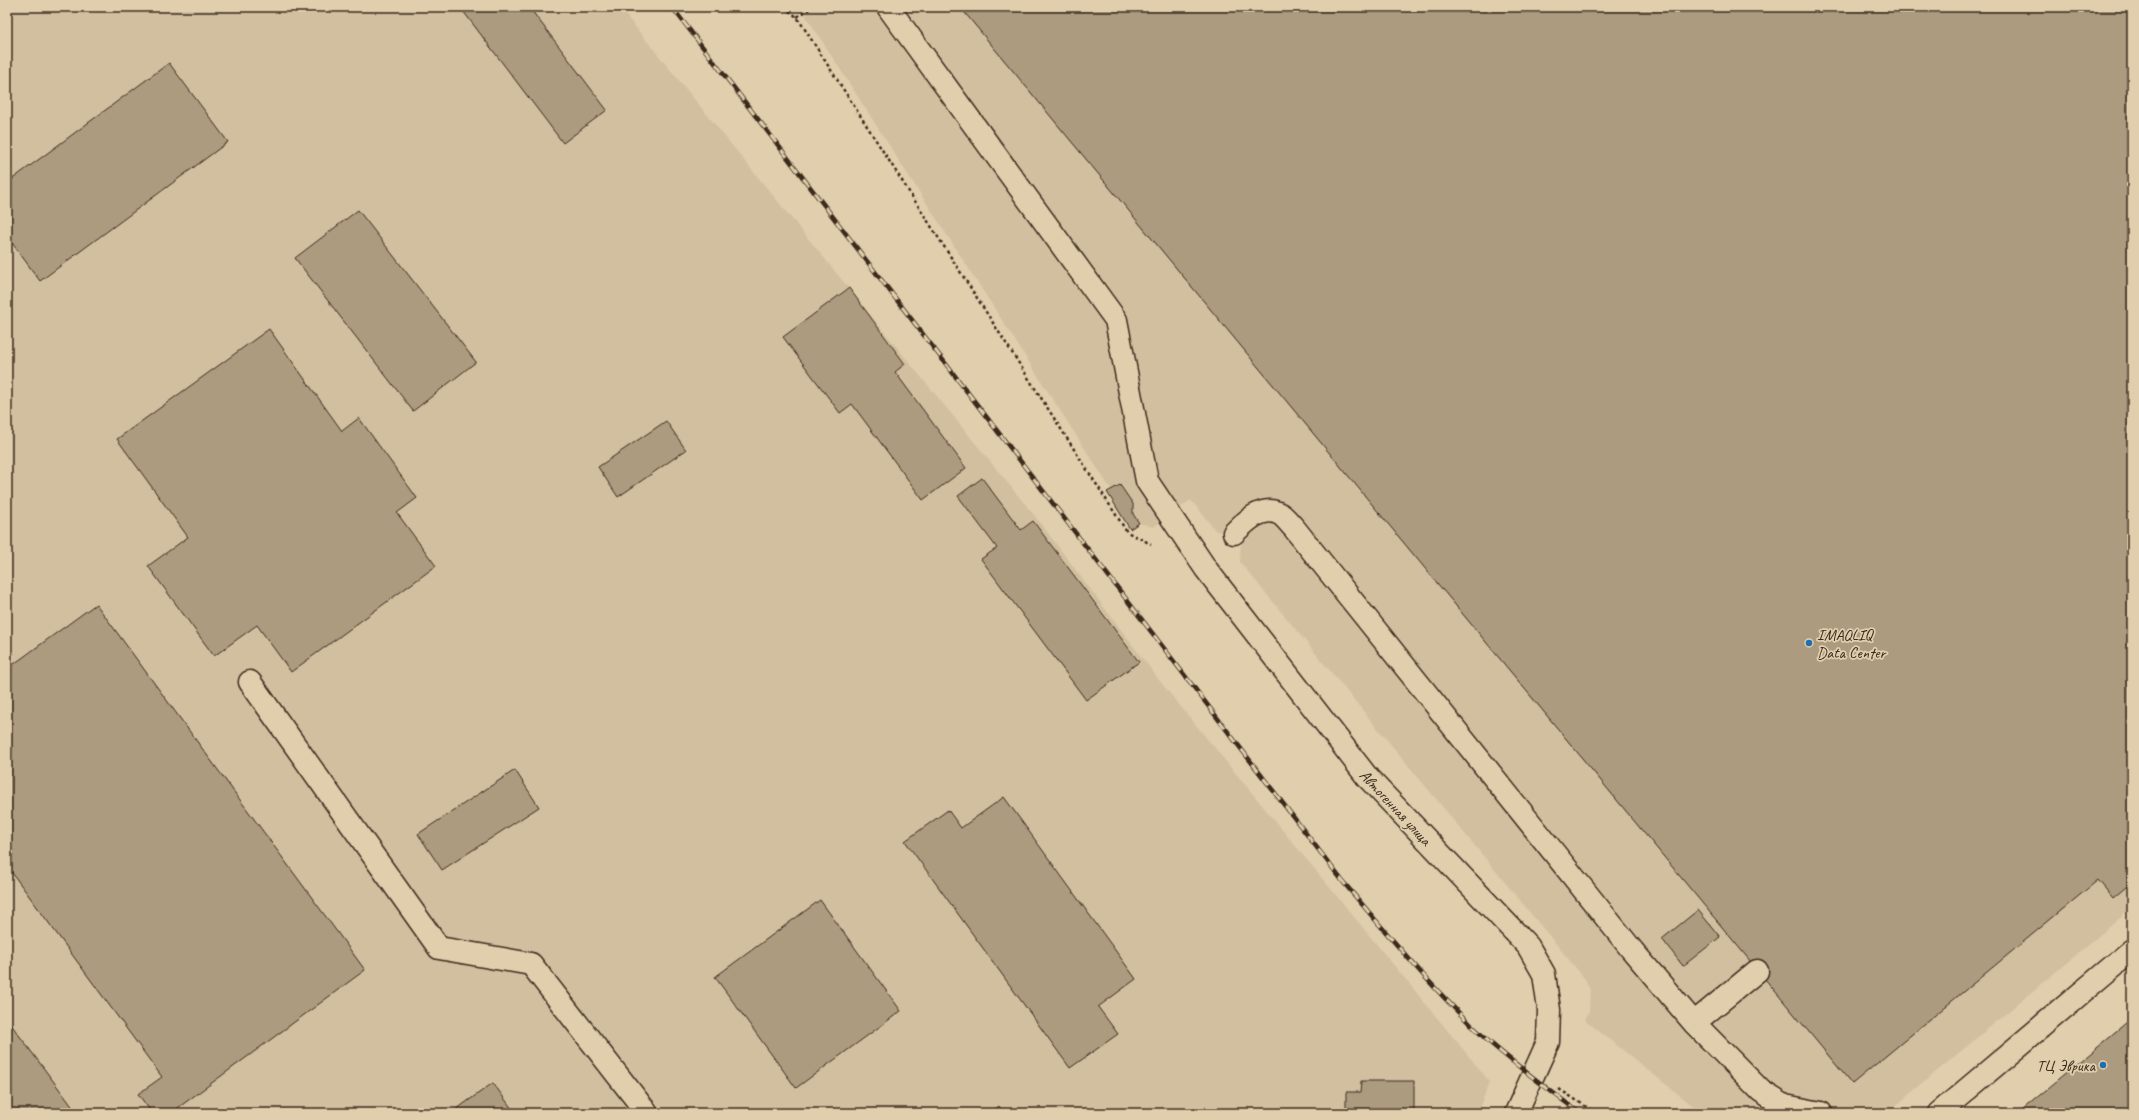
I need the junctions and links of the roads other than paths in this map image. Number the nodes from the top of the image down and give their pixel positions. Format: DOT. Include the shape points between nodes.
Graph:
graph roads {
  1 [pos="888,7"];
  2 [pos="1234,533"];
  3 [pos="250,682"];
  4 [pos="2132,950"];
  5 [pos="1757,971"];
  6 [pos="1694,1023"];
  7 [pos="647,1113"];
  8 [pos="1516,1113"];
  9 [pos="1821,1113"];
  10 [pos="1939,1113"];
  1 -- 8 [label="street, Автогенная улица" via="1116,320 1147,481 1206,570 1368,778 1528,946 1544,974 1549,1010 1548,1042"];
  2 -- 6 [label="street" via="1246,520 1263,512 1280,514 1294,528 1632,950"];
  3 -- 7 [label="street" via="440,948 531,964"];
  4 -- 10 [label="street"];
  5 -- 6 [label="street"];
  6 -- 9 [label="street" via="1761,1091 1785,1106"];
}
